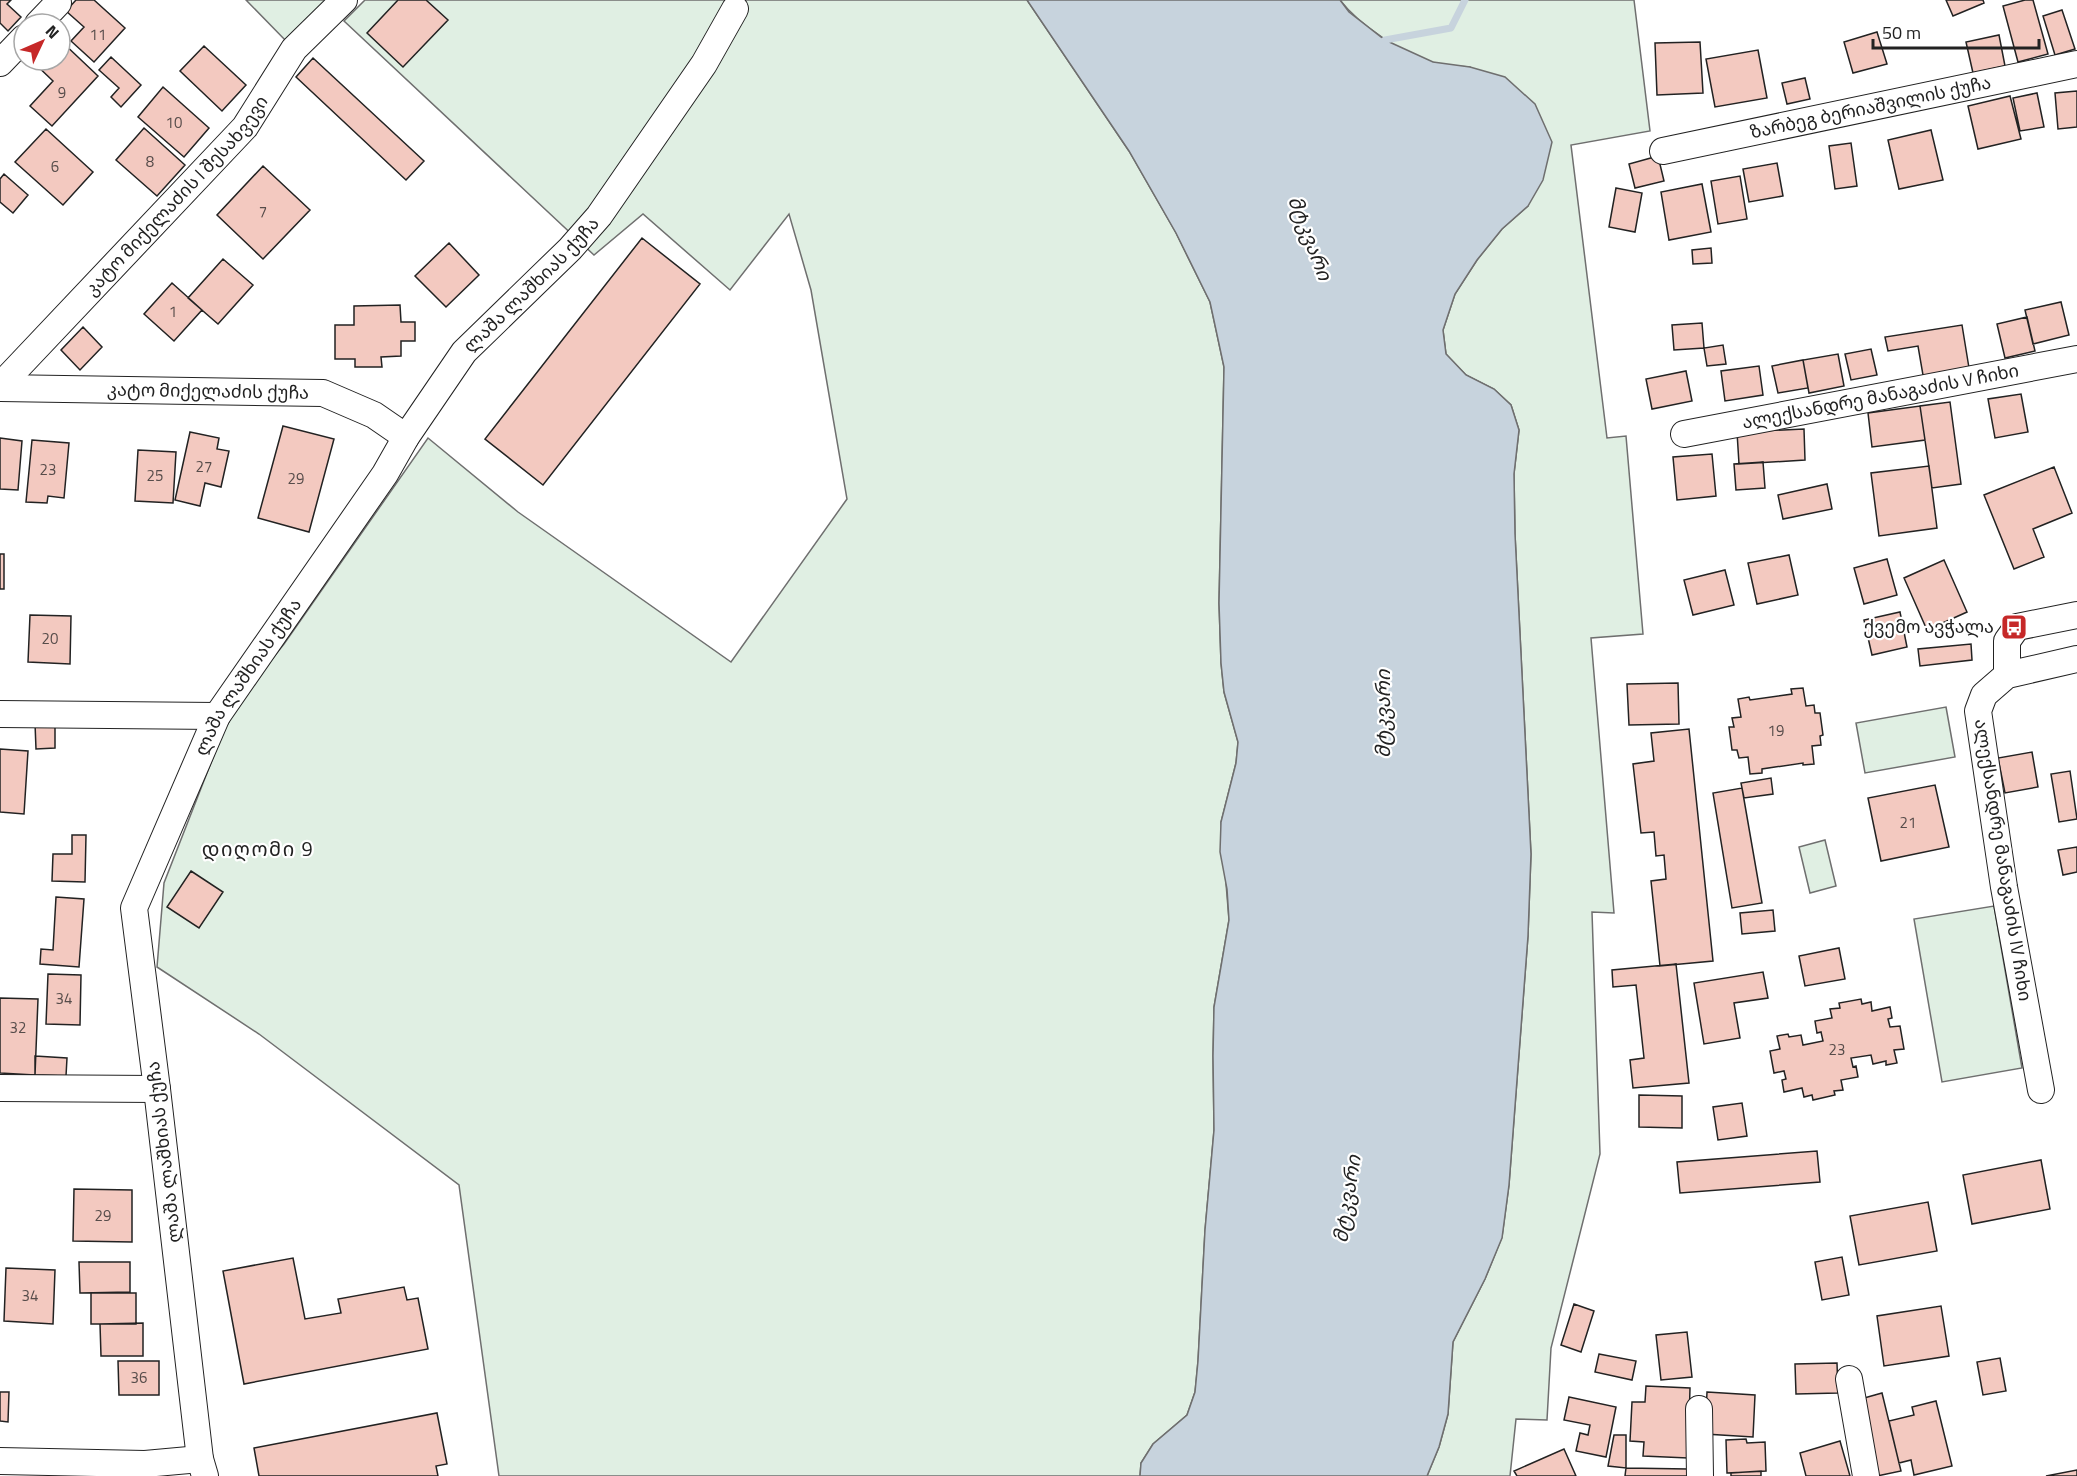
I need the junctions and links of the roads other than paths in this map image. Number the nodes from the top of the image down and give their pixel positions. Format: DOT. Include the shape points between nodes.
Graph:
graph roads {
  1 [pos="344,0"];
  2 [pos="58,3"];
  3 [pos="735,9"];
  4 [pos="49,12"];
  5 [pos="12,50"];
  6 [pos="0,63"];
  7 [pos="2077,64"];
  8 [pos="1663,151"];
  9 [pos="2077,358"];
  10 [pos="0,387"];
  11 [pos="1684,434"];
  12 [pos="406,437"];
  13 [pos="2077,615"];
  14 [pos="2077,659"];
  15 [pos="2007,675"];
  16 [pos="0,714"];
  17 [pos="217,716"];
  18 [pos="0,1088"];
  19 [pos="157,1089"];
  20 [pos="2041,1090"];
  21 [pos="1849,1379"];
  22 [pos="1699,1409"];
  23 [pos="0,1461"];
  24 [pos="202,1468"];
  25 [pos="1700,1476"];
  26 [pos="1866,1476"];
  1 -- 10 [label="street, კატო მიქელაძის I შესახვევი" via="294,49 245,127"];
  2 -- 4 [label="street"];
  3 -- 12 [label="street, ლაშა ლაშხიას ქუჩა" via="699,71 599,216 464,352"];
  5 -- 6 [label="street"];
  7 -- 8 [label="street, ზარბეგ ბერიაშვილის ქუჩა"];
  9 -- 11 [label="street, ალექსანდრე მანაგაძის V ჩიხი"];
  10 -- 12 [label="street, კატო მიქელაძის ქუჩა" via="323,393 374,415"];
  12 -- 17 [label="street, ლაშა ლაშხიას ქუჩა" via="385,474"];
  13 -- 15 [label="street" via="2017,627 2007,641"];
  14 -- 15 [label="street, ალექსანდრე მანაგაძის IV ჩიხი"];
  15 -- 20 [label="street, ალექსანდრე მანაგაძის IV ჩიხი" via="1984,695 1978,711 2004,887"];
  16 -- 17 [label="street"];
  17 -- 19 [label="street, ლაშა ლაშხიას ქუჩა" via="134,908"];
  18 -- 19 [label="street"];
  19 -- 24 [label="street, ლაშა ლაშხიას ქუჩა"];
  21 -- 26 [label="street"];
  22 -- 25 [label="street"];
  23 -- 24 [label="street"];
}
